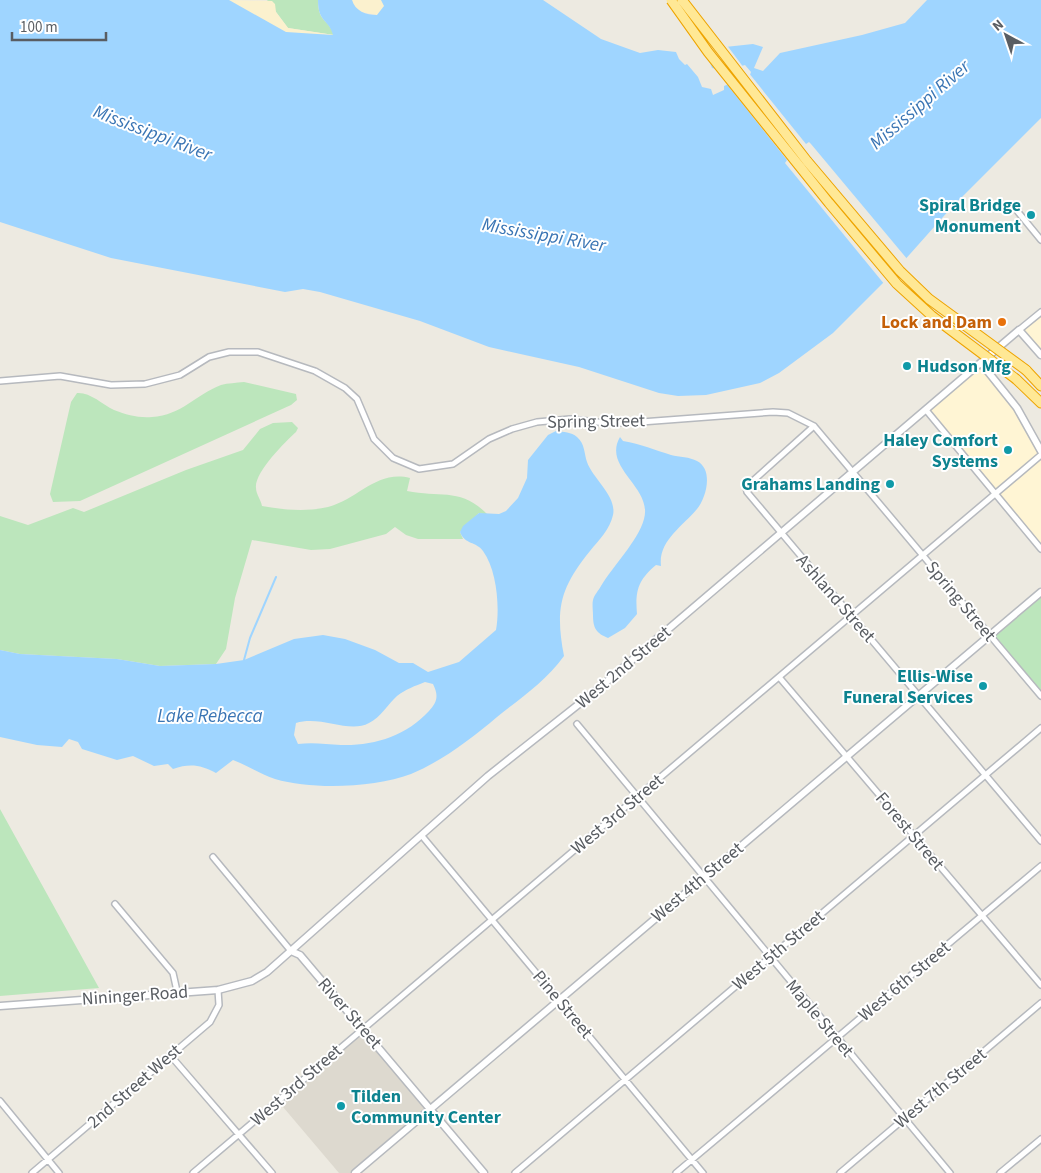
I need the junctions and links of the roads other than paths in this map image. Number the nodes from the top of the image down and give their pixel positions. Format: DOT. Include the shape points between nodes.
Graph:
graph roads {
  1 [pos="671,0"];
  2 [pos="682,0"];
  3 [pos="1018,212"];
  4 [pos="1041,240"];
  5 [pos="1041,312"];
  6 [pos="1019,330"];
  7 [pos="1041,355"];
  8 [pos="981,363"];
  9 [pos="0,381"];
  10 [pos="1041,386"];
  11 [pos="1041,403"];
  12 [pos="926,410"];
  13 [pos="814,426"];
  14 [pos="1041,451"];
  15 [pos="1041,455"];
  16 [pos="854,472"];
  17 [pos="996,494"];
  18 [pos="781,534"];
  19 [pos="1041,549"];
  20 [pos="923,555"];
  21 [pos="1041,592"];
  22 [pos="851,615"];
  23 [pos="990,636"];
  24 [pos="779,677"];
  25 [pos="919,695"];
  26 [pos="1041,696"];
  27 [pos="576,724"];
  28 [pos="1041,728"];
  29 [pos="846,756"];
  30 [pos="986,774"];
  31 [pos="637,797"];
  32 [pos="914,835"];
  33 [pos="422,836"];
  34 [pos="1041,841"];
  35 [pos="213,857"];
  36 [pos="1041,866"];
  37 [pos="703,877"];
  38 [pos="115,904"];
  39 [pos="981,916"];
  40 [pos="492,919"];
  41 [pos="292,951"];
  42 [pos="770,958"];
  43 [pos="267,972"];
  44 [pos="1041,985"];
  45 [pos="218,990"];
  46 [pos="177,991"];
  47 [pos="559,999"];
  48 [pos="1041,1003"];
  49 [pos="0,1006"];
  50 [pos="363,1028"];
  51 [pos="837,1038"];
  52 [pos="170,1055"];
  53 [pos="626,1079"];
  54 [pos="0,1101"];
  55 [pos="430,1108"];
  56 [pos="904,1118"];
  57 [pos="239,1134"];
  58 [pos="1041,1139"];
  59 [pos="48,1160"];
  60 [pos="692,1160"];
  61 [pos="32,1173"];
  62 [pos="59,1173"];
  63 [pos="193,1173"];
  64 [pos="272,1173"];
  65 [pos="355,1173"];
  66 [pos="484,1173"];
  67 [pos="515,1173"];
  68 [pos="676,1173"];
  69 [pos="703,1173"];
  70 [pos="840,1173"];
  71 [pos="950,1173"];
  72 [pos="1000,1173"];
  1 -- 11 [label="highway, bridge" via="708,52 897,284 932,316 1016,379"];
  2 -- 10 [label="highway, bridge" via="807,161 900,271 930,299 1026,370"];
  3 -- 4 [label="street"];
  5 -- 6 [label="street"];
  6 -- 7 [label="street"];
  6 -- 8 [label="street, West 2nd Street"];
  8 -- 12 [label="street, West 2nd Street"];
  8 -- 14 [label="street" via="1017,408"];
  9 -- 13 [label="street, Spring Street" via="60,376 112,385 145,384 180,375 209,357 229,352 258,352 314,372 345,388 357,399 374,439 393,458 418,469 453,464 489,439 537,422 628,423 773,412 788,413"];
  12 -- 16 [label="street, West 2nd Street"];
  12 -- 17 [label="street"];
  13 -- 16 [label="street, Spring Street"];
  13 -- 18 [label="street, Ashland Street" via="746,487"];
  15 -- 17 [label="street, West 3rd Street"];
  16 -- 18 [label="street, West 2nd Street"];
  16 -- 20 [label="street, Spring Street"];
  17 -- 19 [label="street"];
  17 -- 20 [label="street, West 3rd Street"];
  18 -- 22 [label="street, Ashland Street"];
  18 -- 33 [label="street, West 2nd Street" via="598,689 488,776"];
  20 -- 22 [label="street, West 3rd Street"];
  20 -- 23 [label="street, Spring Street"];
  21 -- 23 [label="street, West 4th Street"];
  22 -- 24 [label="street, West 3rd Street"];
  22 -- 25 [label="street, Ashland Street"];
  23 -- 25 [label="street, West 4th Street"];
  23 -- 26 [label="street, Spring Street"];
  24 -- 29 [label="street, Forest Street"];
  24 -- 31 [label="street, West 3rd Street"];
  25 -- 29 [label="street, West 4th Street"];
  25 -- 30 [label="street, Ashland Street"];
  27 -- 31 [label="street, Maple Street"];
  28 -- 30 [label="street, West 5th Street"];
  29 -- 32 [label="street, Forest Street"];
  29 -- 37 [label="street, West 4th Street"];
  30 -- 32 [label="street, West 5th Street"];
  30 -- 34 [label="street, Ashland Street"];
  31 -- 37 [label="street, Maple Street"];
  31 -- 40 [label="street, West 3rd Street"];
  32 -- 39 [label="street, Forest Street"];
  32 -- 42 [label="street, West 5th Street"];
  33 -- 40 [label="street, Pine Street"];
  33 -- 41 [label="street, West 2nd Street"];
  35 -- 41 [label="street, River Street"];
  36 -- 39 [label="street, West 6th Street"];
  37 -- 42 [label="street, Maple Street"];
  37 -- 47 [label="street, West 4th Street"];
  38 -- 46 [label="street" via="173,973"];
  39 -- 44 [label="street, Forest Street"];
  39 -- 51 [label="street, West 6th Street"];
  40 -- 47 [label="street, Pine Street"];
  40 -- 50 [label="street, West 3rd Street"];
  41 -- 43 [label="street, West 2nd Street"];
  41 -- 50 [label="street, River Street" via="300,955"];
  42 -- 51 [label="street, Maple Street"];
  42 -- 53 [label="street, West 5th Street"];
  43 -- 45 [label="street, Nininger Road" via="252,981"];
  45 -- 46 [label="street, Nininger Road"];
  45 -- 52 [label="street, 2nd Street West" via="216,1014"];
  46 -- 49 [label="street, Nininger Road"];
  47 -- 53 [label="street, Pine Street"];
  47 -- 55 [label="street, West 4th Street"];
  48 -- 56 [label="street, West 7th Street"];
  50 -- 55 [label="street, River Street"];
  50 -- 57 [label="street, West 3rd Street"];
  51 -- 56 [label="street, Maple Street"];
  51 -- 60 [label="street, West 6th Street"];
  52 -- 57 [label="street"];
  52 -- 59 [label="street, 2nd Street West"];
  53 -- 60 [label="street, Pine Street"];
  53 -- 67 [label="street, West 5th Street"];
  54 -- 59 [label="street"];
  55 -- 65 [label="street, West 4th Street"];
  55 -- 66 [label="street, River Street"];
  56 -- 70 [label="street, West 7th Street"];
  56 -- 71 [label="street, Maple Street"];
  57 -- 63 [label="street, West 3rd Street"];
  57 -- 64 [label="street"];
  58 -- 72 [label="street"];
  59 -- 61 [label="street, 2nd Street West"];
  59 -- 62 [label="street"];
  60 -- 68 [label="street, West 6th Street"];
  60 -- 69 [label="street, Pine Street"];
}
